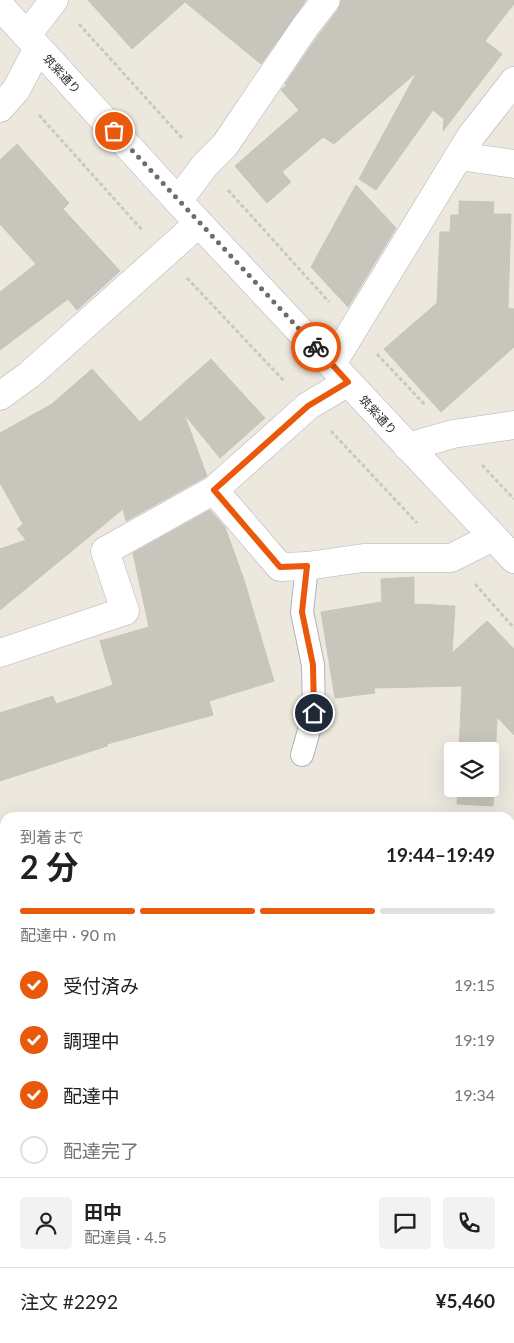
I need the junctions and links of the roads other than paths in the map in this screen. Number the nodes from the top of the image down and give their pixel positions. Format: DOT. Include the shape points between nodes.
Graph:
graph roads {
  1 [pos="54,0"];
  2 [pos="326,0"];
  3 [pos="0,6"];
  4 [pos="32,42"];
  5 [pos="514,81"];
  6 [pos="8,99"];
  7 [pos="459,156"];
  8 [pos="514,164"];
  9 [pos="178,201"];
  10 [pos="199,223"];
  11 [pos="340,373"];
  12 [pos="0,396"];
  13 [pos="514,425"];
  14 [pos="408,447"];
  15 [pos="214,490"];
  16 [pos="493,537"];
  17 [pos="514,559"];
  18 [pos="307,566"];
  19 [pos="0,653"];
  20 [pos="302,755"];
  1 -- 4 [label="street"];
  2 -- 9 [label="street" via="226,145 205,165"];
  3 -- 4 [label="street, 筑紫通り"];
  4 -- 6 [label="street"];
  4 -- 9 [label="street, 筑紫通り"];
  5 -- 7 [label="street" via="470,136"];
  7 -- 8 [label="street"];
  7 -- 11 [label="street" via="353,329"];
  9 -- 10 [label="street, 筑紫通り"];
  10 -- 11 [label="street, 筑紫通り"];
  10 -- 12 [label="street" via="29,375"];
  11 -- 14 [label="street, 筑紫通り"];
  11 -- 15 [label="street"];
  13 -- 14 [label="street" via="453,434"];
  14 -- 16 [label="street, 筑紫通り"];
  15 -- 18 [label="street" via="280,567"];
  15 -- 19 [label="street" via="105,552 125,611"];
  16 -- 17 [label="street, 筑紫通り"];
  16 -- 18 [label="street" via="451,558 363,558"];
  18 -- 20 [label="lane" via="302,612 313,665 314,713"];
}
